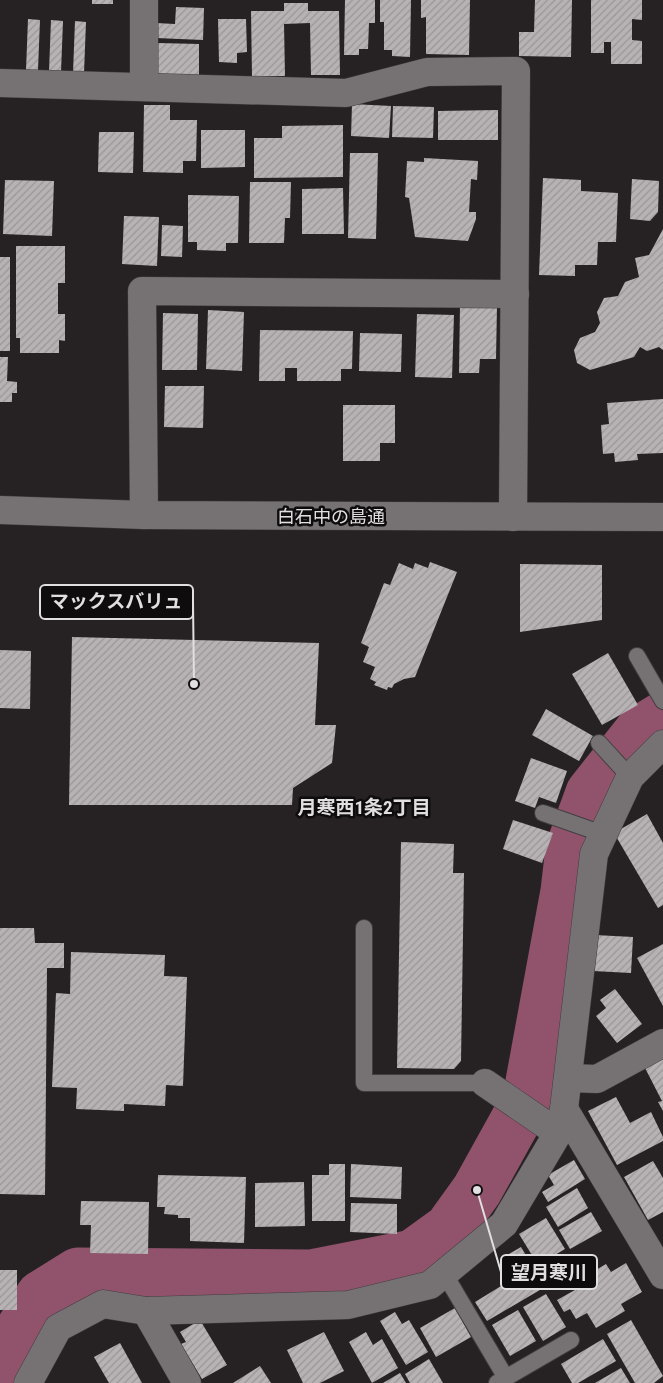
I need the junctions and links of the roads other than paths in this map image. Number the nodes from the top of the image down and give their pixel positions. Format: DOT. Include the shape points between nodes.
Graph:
graph roads {
  1 [pos="144,0"];
  2 [pos="0,83"];
  3 [pos="144,87"];
  4 [pos="515,294"];
  5 [pos="0,510"];
  6 [pos="144,515"];
  7 [pos="513,517"];
  8 [pos="663,517"];
  9 [pos="637,656"];
  10 [pos="661,697"];
  11 [pos="663,744"];
  12 [pos="603,747"];
  13 [pos="627,773"];
  14 [pos="542,814"];
  15 [pos="596,832"];
  16 [pos="364,928"];
  17 [pos="663,1043"];
  18 [pos="568,1078"];
  19 [pos="485,1083"];
  20 [pos="561,1121"];
  21 [pos="661,1267"];
  22 [pos="444,1273"];
  23 [pos="146,1311"];
  24 [pos="571,1340"];
  25 [pos="502,1381"];
  26 [pos="28,1383"];
  27 [pos="187,1383"];
  1 -- 3 [label="street"];
  2 -- 3 [label="street"];
  3 -- 4 [label="street" via="346,94 426,72 516,71"];
  4 -- 6 [label="street" via="142,291"];
  4 -- 7 [label="street"];
  5 -- 6 [label="street, 白石中の島通"];
  6 -- 7 [label="street, 白石中の島通"];
  7 -- 8 [label="street, 白石中の島通"];
  9 -- 10 [label="lane"];
  11 -- 13 [label="street"];
  12 -- 13 [label="lane"];
  13 -- 15 [label="street"];
  14 -- 15 [label="lane"];
  15 -- 18 [label="street"];
  16 -- 19 [label="lane" via="364,1083"];
  17 -- 18 [label="street" via="597,1080"];
  18 -- 20 [label="street"];
  19 -- 20 [label="street" via="536,1117"];
  20 -- 21 [label="street"];
  20 -- 22 [label="street" via="504,1224"];
  22 -- 23 [label="street" via="430,1285 348,1305"];
  22 -- 25 [label="lane"];
  23 -- 26 [label="street" via="103,1304 58,1328"];
  23 -- 27 [label="street"];
  24 -- 25 [label="lane"];
}
